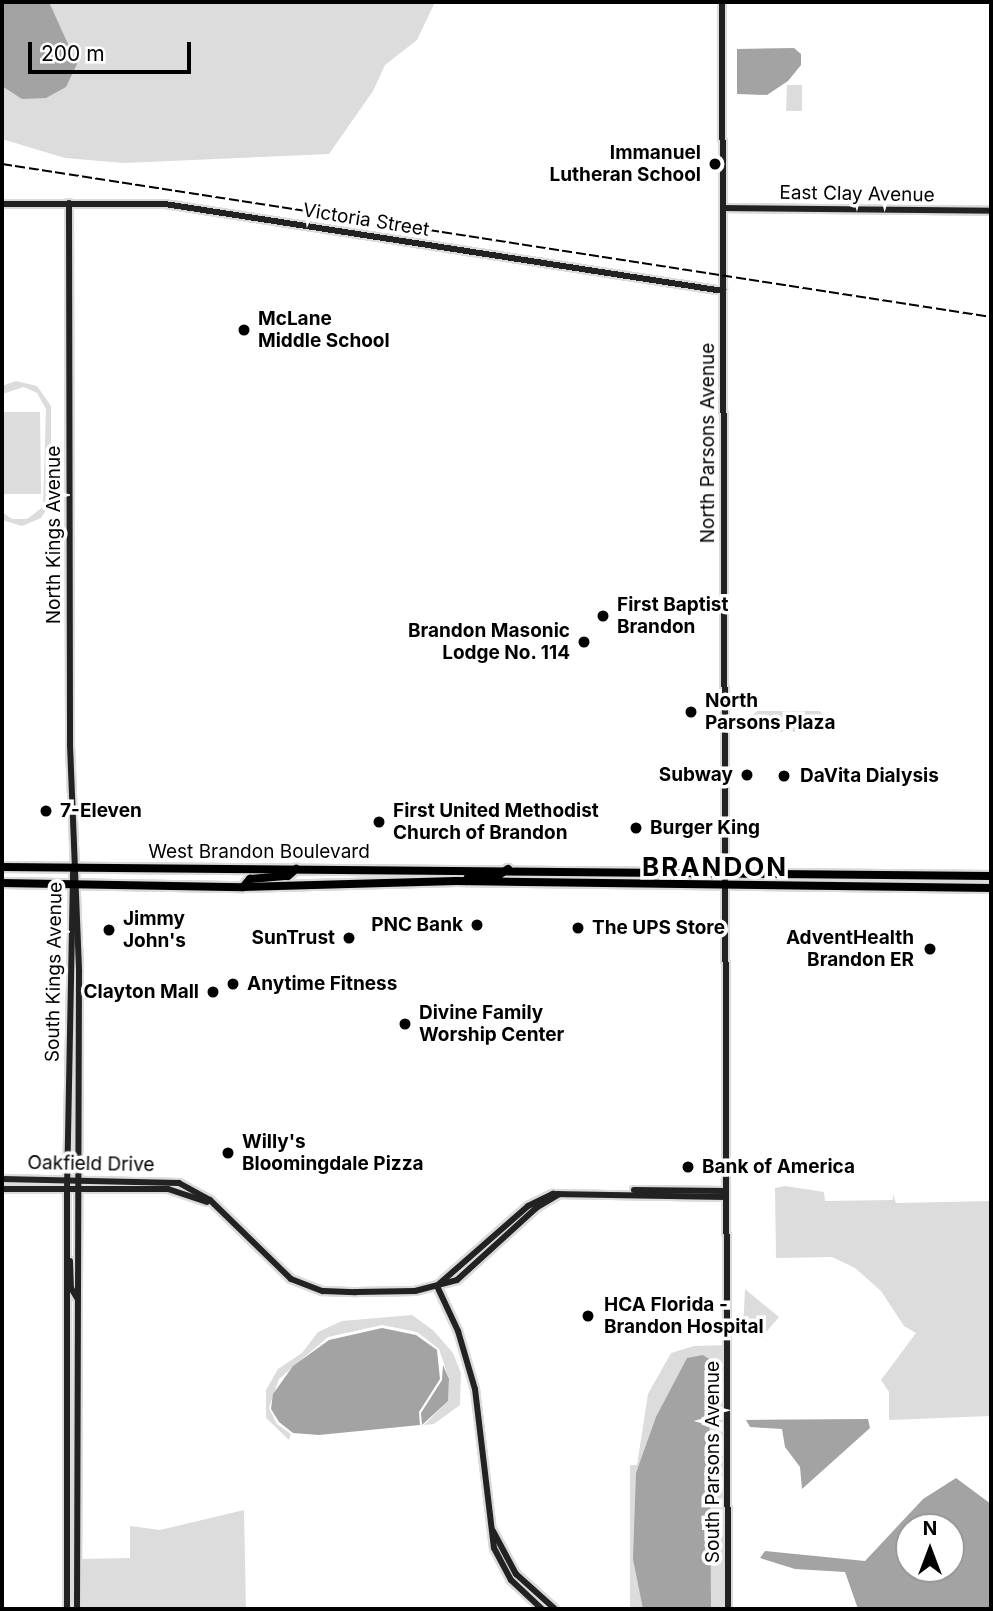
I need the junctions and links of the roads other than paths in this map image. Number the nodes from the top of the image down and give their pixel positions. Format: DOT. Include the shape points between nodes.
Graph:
graph roads {
  1 [pos="722,2"];
  2 [pos="69,203"];
  3 [pos="2,204"];
  4 [pos="723,208"];
  5 [pos="991,211"];
  6 [pos="723,291"];
  7 [pos="2,867"];
  8 [pos="73,867"];
  9 [pos="296,869"];
  10 [pos="508,869"];
  11 [pos="545,869"];
  12 [pos="727,871"];
  13 [pos="991,876"];
  14 [pos="466,881"];
  15 [pos="509,881"];
  16 [pos="2,883"];
  17 [pos="74,883"];
  18 [pos="726,884"];
  19 [pos="243,887"];
  20 [pos="991,888"];
  21 [pos="2,1179"];
  22 [pos="67,1179"];
  23 [pos="78,1179"];
  24 [pos="2,1189"];
  25 [pos="67,1189"];
  26 [pos="78,1189"];
  27 [pos="726,1194"];
  28 [pos="216,1205"];
  29 [pos="67,1228"];
  30 [pos="437,1286"];
  31 [pos="78,1298"];
  32 [pos="492,1529"];
  33 [pos="67,1609"];
  34 [pos="77,1609"];
  35 [pos="542,1609"];
  36 [pos="555,1609"];
  37 [pos="729,1609"];
  1 -- 4 [label="street, North Parsons Avenue"];
  2 -- 3 [label="street, Victoria Street"];
  2 -- 6 [label="street, Victoria Street" via="165,204"];
  2 -- 8 [label="street, North Kings Avenue"];
  4 -- 5 [label="street, East Clay Avenue"];
  4 -- 6 [label="street, North Parsons Avenue"];
  6 -- 12 [label="street, North Parsons Avenue"];
  7 -- 8 [label="highway, West Brandon Boulevard"];
  8 -- 9 [label="highway, West Brandon Boulevard"];
  8 -- 17 [label="street, South Kings Avenue"];
  9 -- 10 [label="highway, West Brandon Boulevard"];
  9 -- 19 [label="highway" via="288,876 250,879"];
  10 -- 11 [label="highway, West Brandon Boulevard"];
  10 -- 14 [label="highway" via="499,875 469,875"];
  11 -- 12 [label="highway, West Brandon Boulevard"];
  11 -- 15 [label="highway" via="539,874 514,874"];
  12 -- 13 [label="highway, West Brandon Boulevard"];
  12 -- 18 [label="street, North Parsons Avenue"];
  14 -- 15 [label="highway, West Brandon Boulevard"];
  14 -- 19 [label="highway, West Brandon Boulevard"];
  15 -- 18 [label="highway, West Brandon Boulevard"];
  16 -- 17 [label="highway, West Brandon Boulevard"];
  17 -- 19 [label="highway, West Brandon Boulevard"];
  17 -- 22 [label="street, South Kings Avenue"];
  17 -- 23 [label="street, South Kings Avenue"];
  18 -- 20 [label="highway, West Brandon Boulevard"];
  18 -- 27 [label="street, South Parsons Avenue"];
  21 -- 22 [label="street, Oakfield Drive"];
  22 -- 23 [label="street, Oakfield Drive"];
  22 -- 25 [label="street, South Kings Avenue"];
  23 -- 26 [label="street, South Kings Avenue"];
  23 -- 28 [label="street, Oakfield Drive" via="167,1181 191,1188"];
  24 -- 25 [label="street, Oakfield Drive"];
  25 -- 26 [label="street, Oakfield Drive"];
  25 -- 29 [label="street, South Kings Avenue"];
  26 -- 28 [label="street, Oakfield Drive" via="175,1189"];
  26 -- 31 [label="street, South Kings Avenue"];
  27 -- 30 [label="street, Oakfield Drive" via="559,1194 492,1244 463,1275"];
  27 -- 37 [label="street, South Parsons Avenue"];
  28 -- 30 [label="street, Oakfield Drive" via="275,1268 300,1284 356,1292 406,1292"];
  29 -- 31 [label="street" via="71,1288"];
  29 -- 33 [label="street, South Kings Avenue"];
  30 -- 32 [label="street" via="472,1374"];
  31 -- 34 [label="street, South Kings Avenue"];
  32 -- 35 [label="street" via="494,1548 504,1568"];
  32 -- 36 [label="street" via="516,1574"];
}
